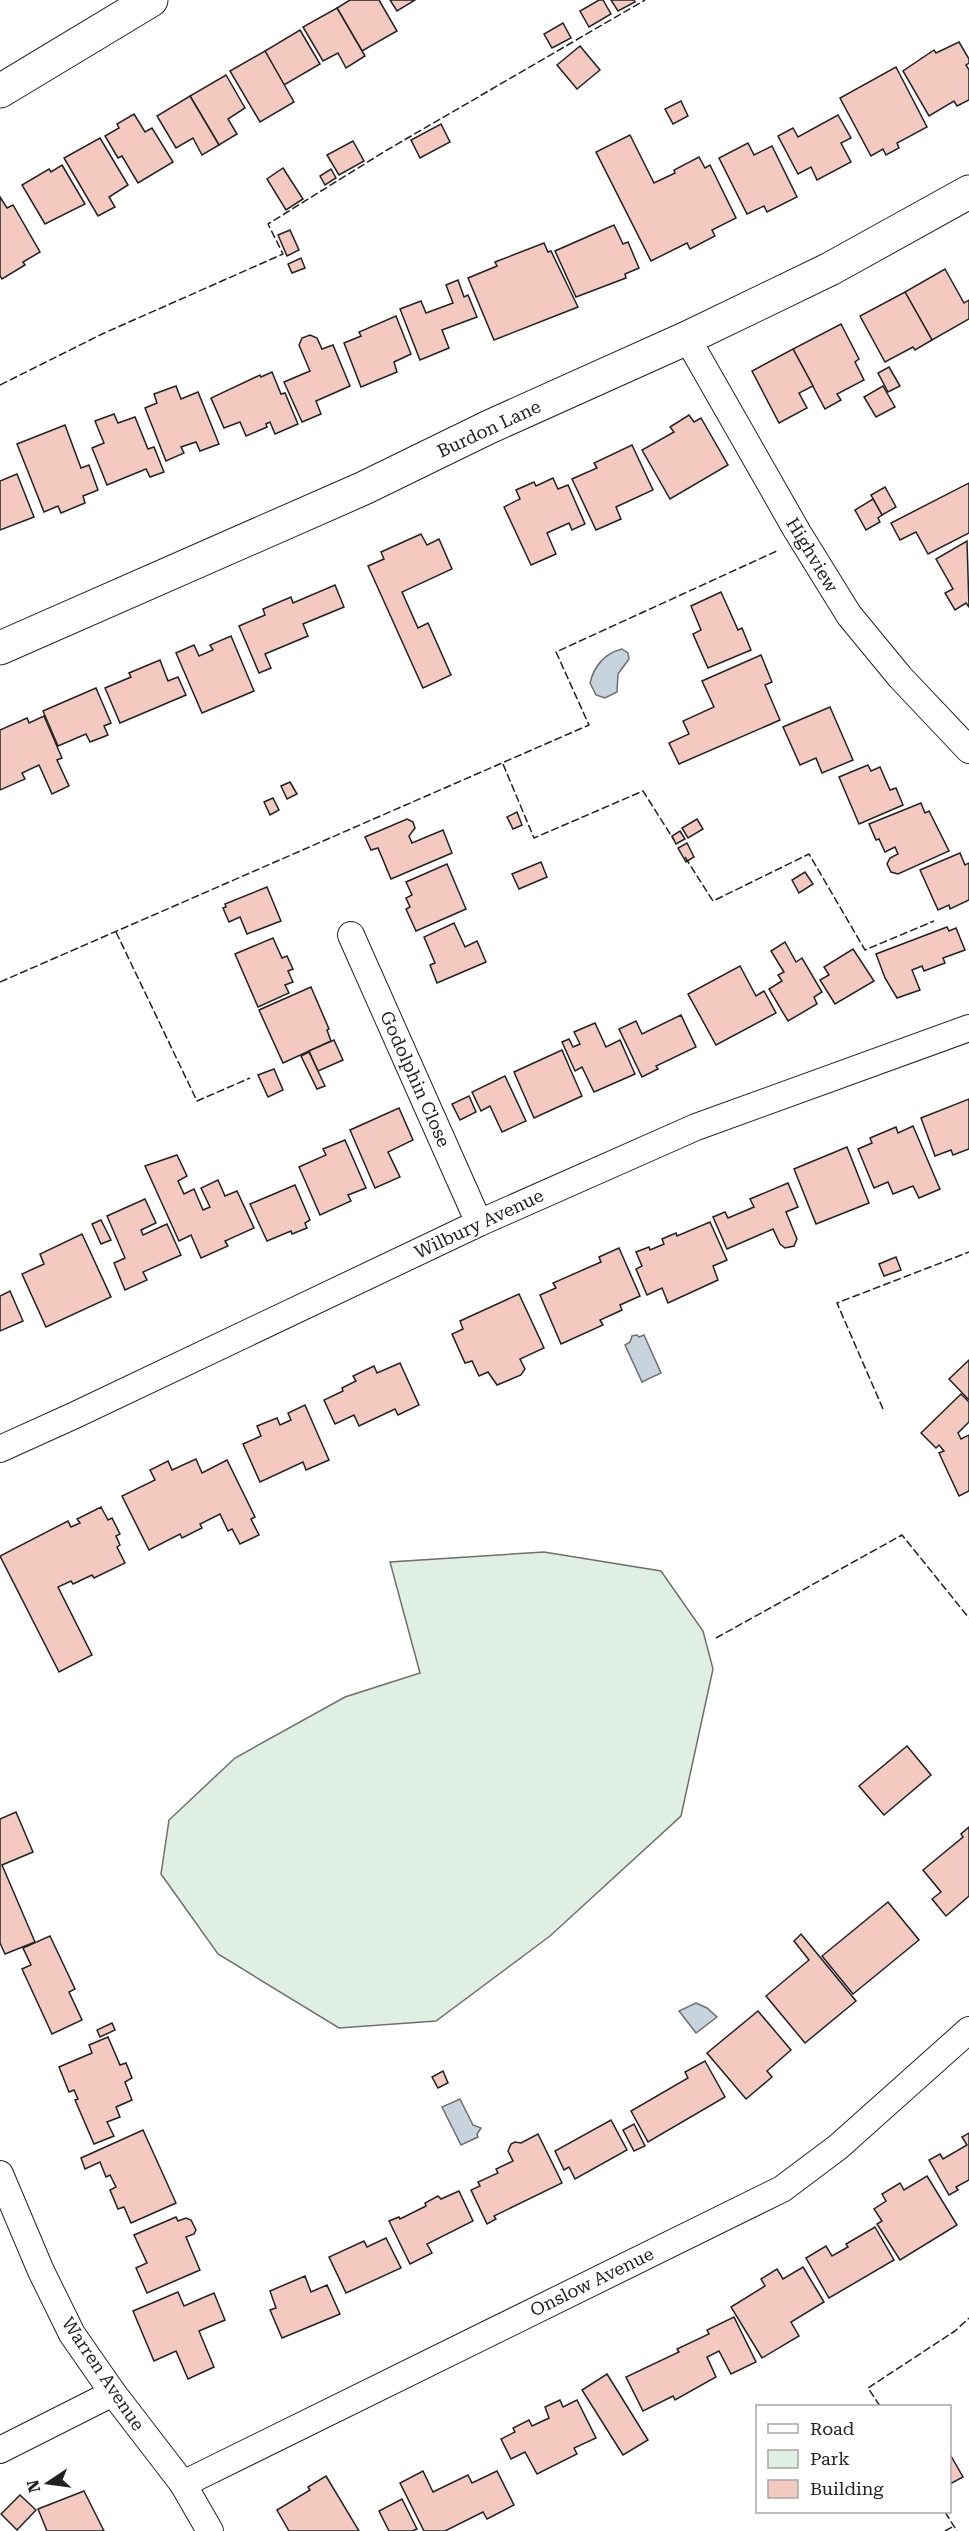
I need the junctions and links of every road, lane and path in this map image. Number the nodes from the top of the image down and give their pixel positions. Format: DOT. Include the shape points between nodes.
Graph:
graph roads {
  1 [pos="151,0"];
  2 [pos="0,91"];
  3 [pos="969,192"];
  4 [pos="687,338"];
  5 [pos="0,648"];
  6 [pos="969,750"];
  7 [pos="351,935"];
  8 [pos="969,1028"];
  9 [pos="479,1223"];
  10 [pos="0,1449"];
  11 [pos="969,2030"];
  12 [pos="0,2174"];
  13 [pos="113,2393"];
  14 [pos="0,2450"];
  15 [pos="183,2484"];
  16 [pos="210,2531"];
  1 -- 2 [label="main road"];
  3 -- 4 [label="main road, Burdon Lane" via="830,269"];
  4 -- 5 [label="main road, Burdon Lane" via="364,488"];
  4 -- 6 [label="street, Highview" via="849,615 900,677"];
  7 -- 9 [label="street, Godolphin Close"];
  8 -- 9 [label="street, Wilbury Avenue" via="696,1126"];
  9 -- 10 [label="street, Wilbury Avenue"];
  11 -- 15 [label="street, Onslow Avenue" via="838,2146 782,2189"];
  12 -- 13 [label="street, Warren Avenue" via="72,2334"];
  13 -- 14 [label="street"];
  13 -- 15 [label="street, Warren Avenue"];
  15 -- 16 [label="street, Warren Avenue"];
}
